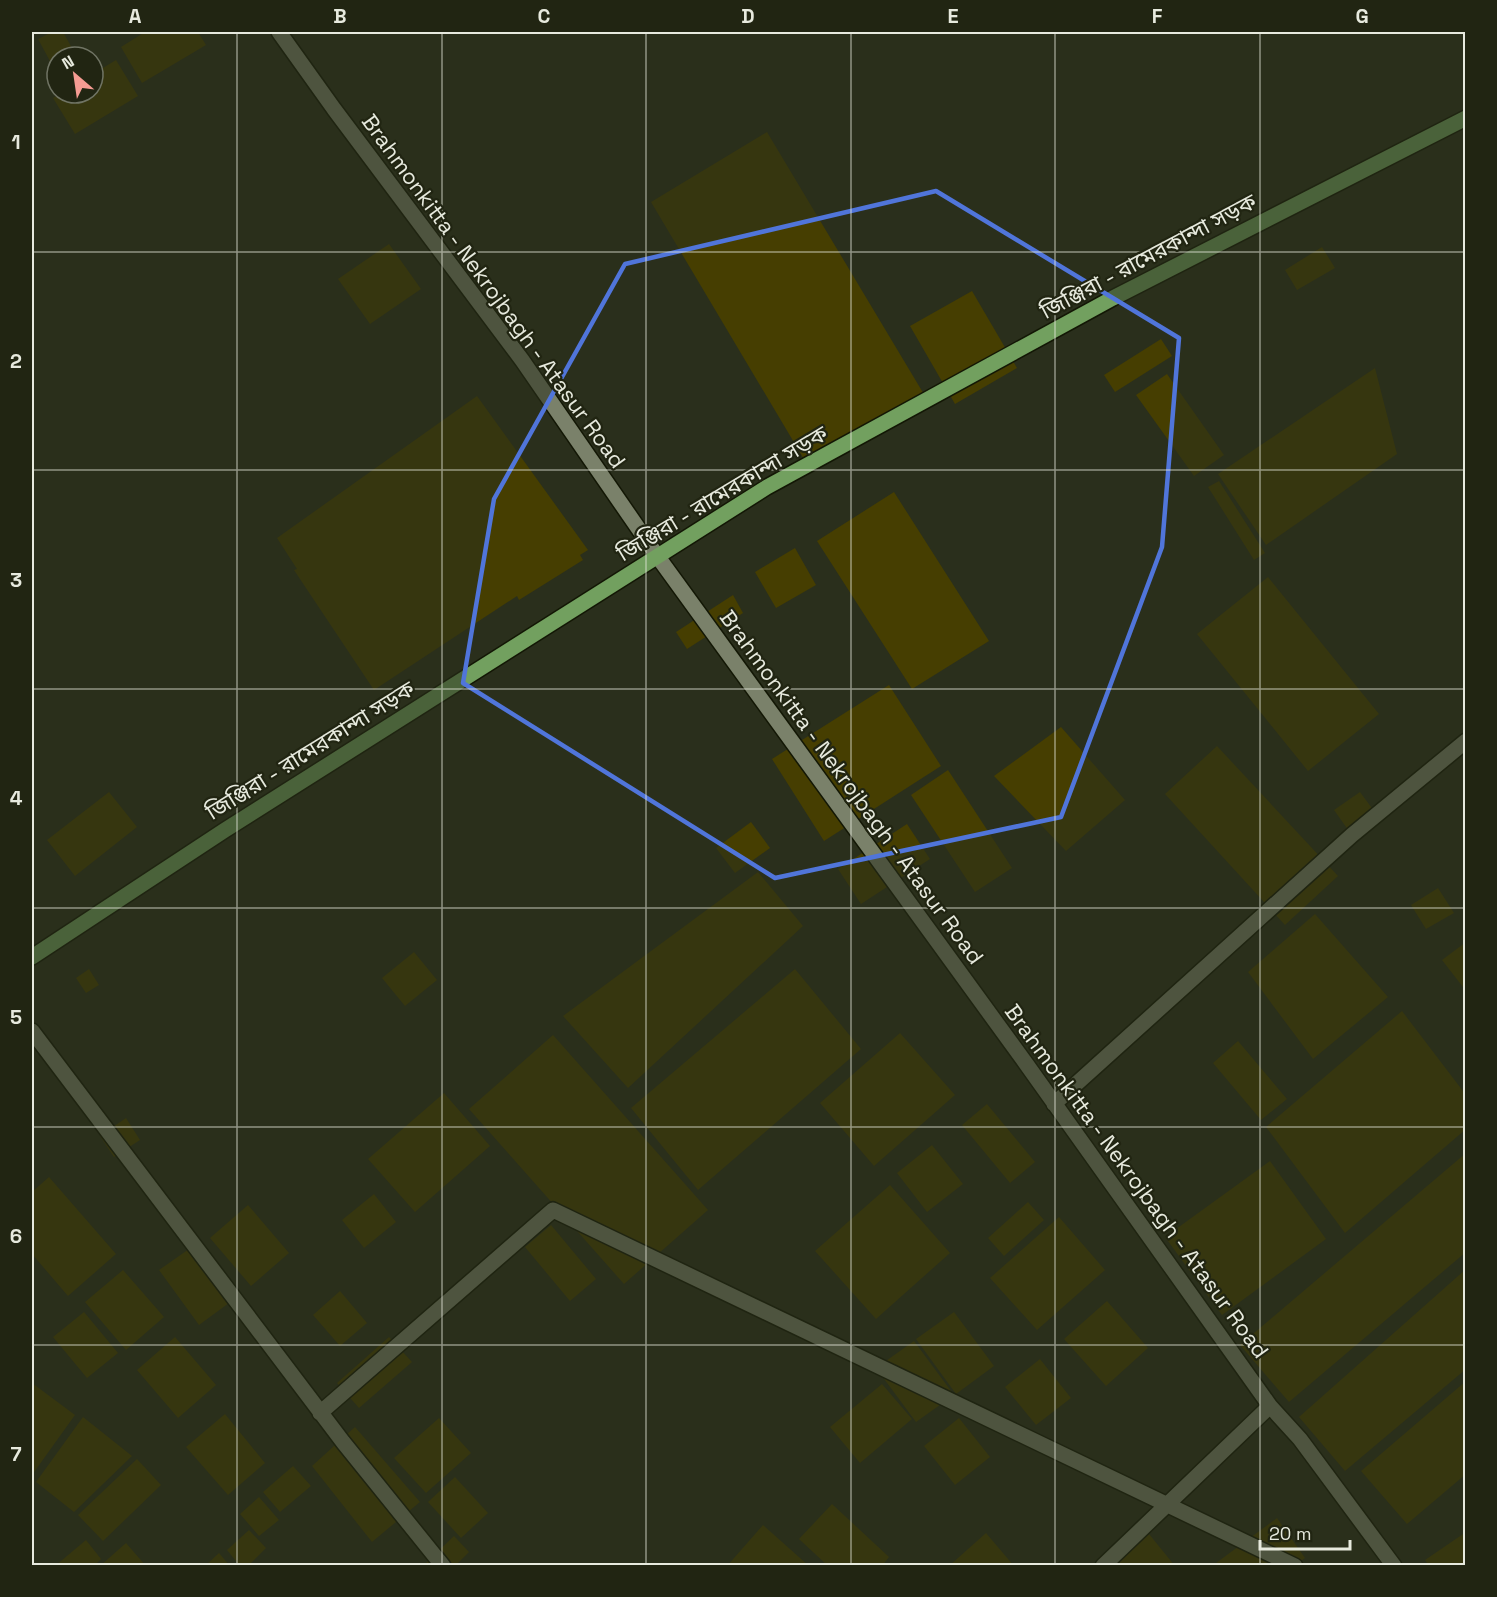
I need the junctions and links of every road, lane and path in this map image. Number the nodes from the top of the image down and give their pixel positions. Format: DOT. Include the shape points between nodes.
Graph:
graph roads {
  1 [pos="279,32"];
  2 [pos="1466,118"];
  3 [pos="658,557"];
  4 [pos="1466,741"];
  5 [pos="32,957"];
  6 [pos="32,1031"];
  7 [pos="1054,1104"];
  8 [pos="1270,1406"];
  9 [pos="320,1413"];
  10 [pos="443,1566"];
  11 [pos="1103,1566"];
  12 [pos="1295,1566"];
  13 [pos="1394,1566"];
  1 -- 3 [label="street, Brahmonkitta - Nekrojbagh - Atasur Road" via="522,360"];
  2 -- 3 [label="main road, জিঞ্জিরা - রামেরকান্দা সড়ক" via="1092,309 767,487"];
  3 -- 5 [label="main road, জিঞ্জিরা - রামেরকান্দা সড়ক" via="225,830"];
  3 -- 7 [label="street, Brahmonkitta - Nekrojbagh - Atasur Road"];
  4 -- 7 [label="street" via="1352,835"];
  6 -- 9 [label="street"];
  7 -- 8 [label="street, Brahmonkitta - Nekrojbagh - Atasur Road"];
  8 -- 11 [label="street"];
  8 -- 13 [label="street, Brahmonkitta - Nekrojbagh - Atasur Road" via="1300,1439"];
  9 -- 10 [label="street"];
  9 -- 12 [label="street" via="553,1210"];
}
